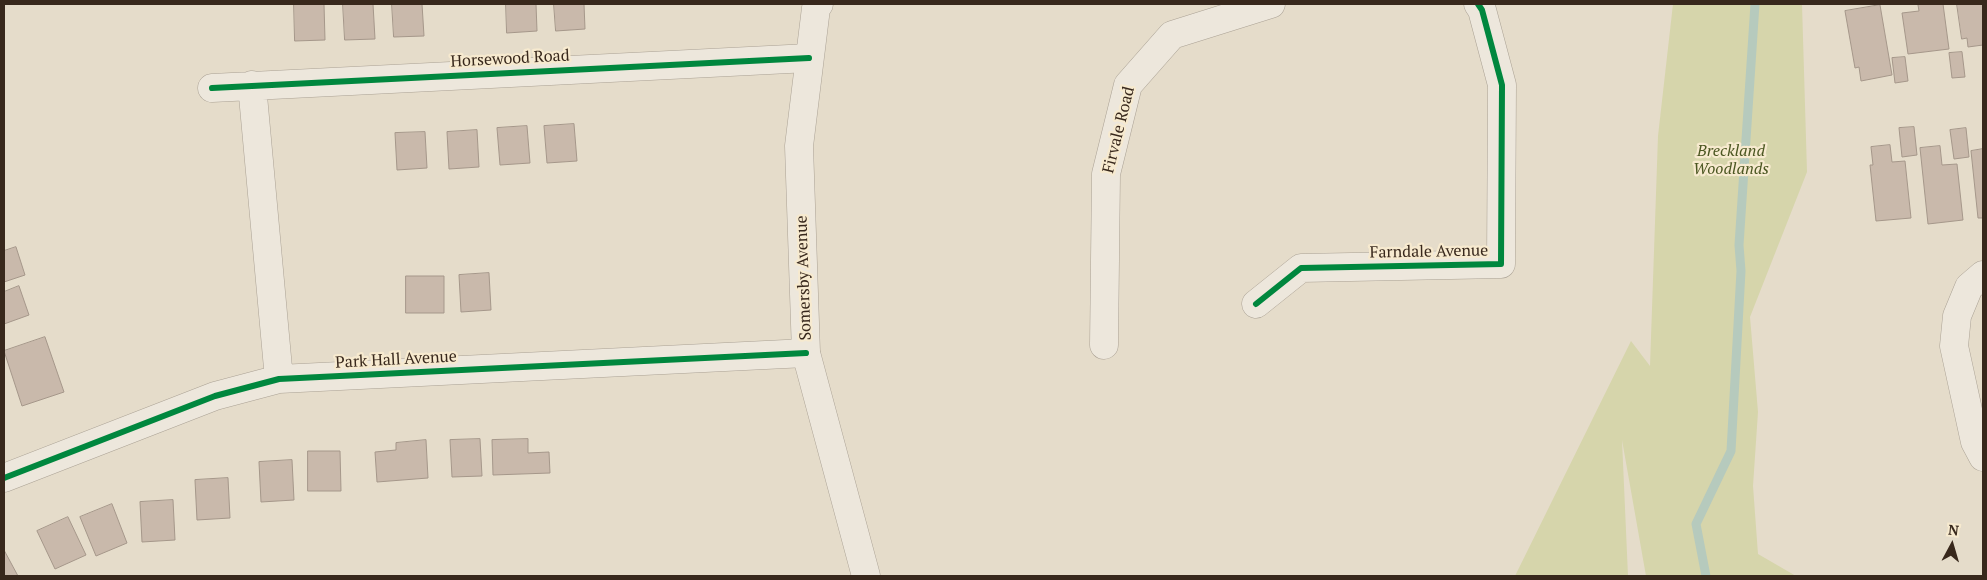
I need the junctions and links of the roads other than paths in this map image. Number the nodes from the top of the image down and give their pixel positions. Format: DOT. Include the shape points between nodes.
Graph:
graph roads {
  1 [pos="818,4"];
  2 [pos="1271,4"];
  3 [pos="1478,4"];
  4 [pos="810,58"];
  5 [pos="252,86"];
  6 [pos="212,88"];
  7 [pos="1983,275"];
  8 [pos="1256,304"];
  9 [pos="1104,345"];
  10 [pos="806,353"];
  11 [pos="279,379"];
  12 [pos="1983,457"];
  13 [pos="4,478"];
  14 [pos="866,576"];
  1 -- 4 [label="street, Somersby Avenue"];
  2 -- 9 [label="street, Firvale Road" via="1172,35 1128,85 1106,174"];
  3 -- 8 [label="street, Farndale Avenue" via="1502,85 1501,264 1301,268"];
  4 -- 5 [label="street, Horsewood Road"];
  4 -- 10 [label="street, Somersby Avenue" via="799,146"];
  5 -- 6 [label="street, Horsewood Road"];
  5 -- 11 [label="street"];
  7 -- 12 [label="street" via="1969,287 1957,316 1954,346 1975,442"];
  10 -- 11 [label="street, Park Hall Avenue"];
  10 -- 14 [label="street, Somersby Avenue"];
  11 -- 13 [label="street, Park Hall Avenue" via="215,396"];
}
